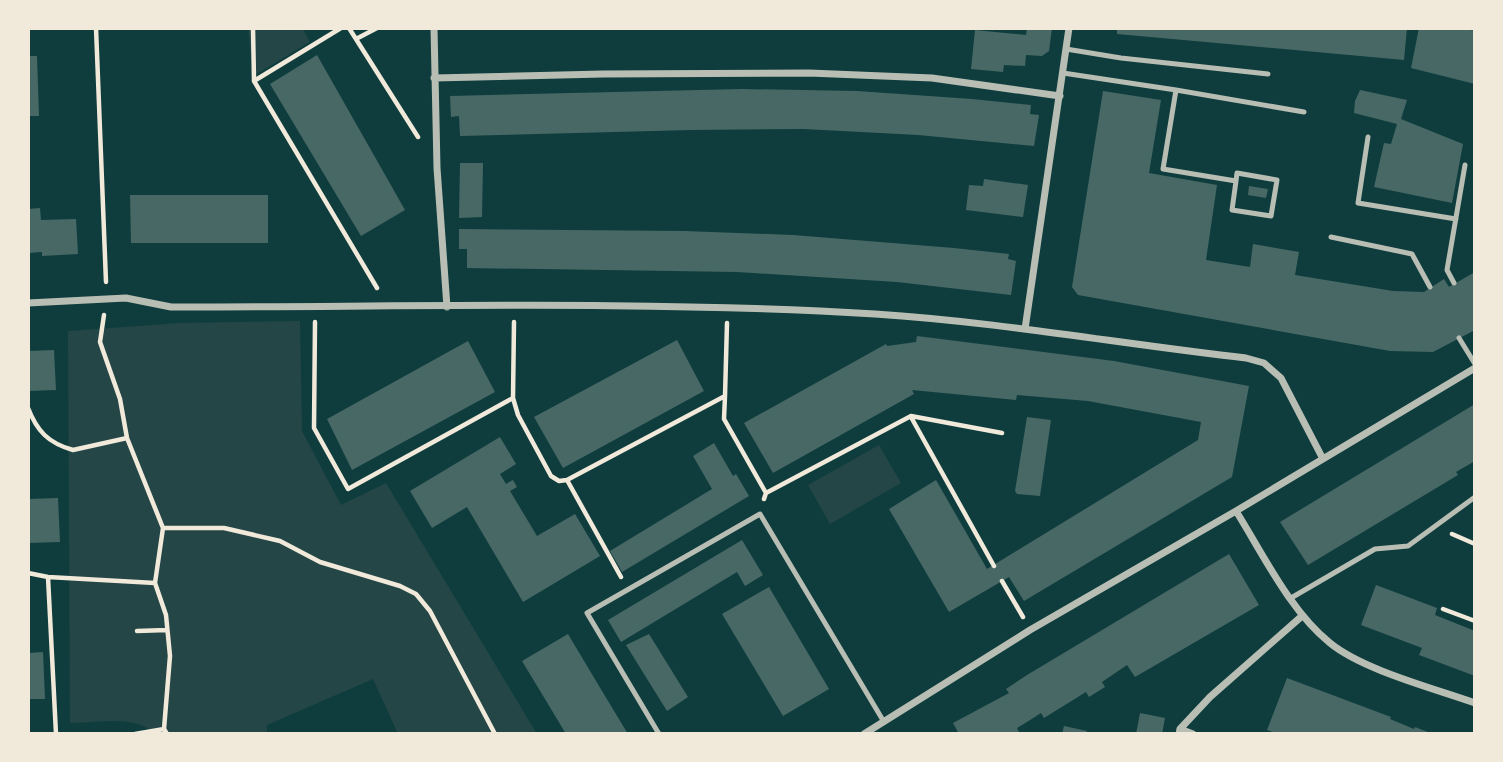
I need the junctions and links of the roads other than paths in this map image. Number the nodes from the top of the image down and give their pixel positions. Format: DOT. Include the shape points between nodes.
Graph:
graph roads {
  1 [pos="434,28"];
  2 [pos="1069,28"];
  3 [pos="1066,50"];
  4 [pos="1063,73"];
  5 [pos="1268,74"];
  6 [pos="435,78"];
  7 [pos="1176,90"];
  8 [pos="1060,96"];
  9 [pos="1304,111"];
  10 [pos="1368,137"];
  11 [pos="1465,165"];
  12 [pos="1236,181"];
  13 [pos="1456,219"];
  14 [pos="1331,237"];
  15 [pos="1454,283"];
  16 [pos="1430,288"];
  17 [pos="28,303"];
  18 [pos="447,307"];
  19 [pos="1025,329"];
  20 [pos="1459,338"];
  21 [pos="1475,366"];
  22 [pos="1323,458"];
  23 [pos="1475,498"];
  24 [pos="1236,511"];
  25 [pos="1291,598"];
  26 [pos="1302,616"];
  27 [pos="1475,703"];
  28 [pos="884,722"];
  29 [pos="1180,731"];
  30 [pos="659,734"];
  31 [pos="864,734"];
  32 [pos="1193,734"];
  1 -- 6 [label="street"];
  2 -- 3 [label="street"];
  3 -- 4 [label="street"];
  3 -- 5 [label="lane"];
  4 -- 7 [label="lane"];
  4 -- 8 [label="street"];
  6 -- 8 [label="street" via="809,73 932,78"];
  6 -- 18 [label="street"];
  7 -- 9 [label="lane"];
  7 -- 12 [label="lane" via="1163,169"];
  8 -- 19 [label="street"];
  10 -- 13 [label="lane" via="1358,203"];
  11 -- 13 [label="lane"];
  12 -- 12 [label="lane" via="1232,210 1271,216 1277,180 1237,173"];
  13 -- 15 [label="lane" via="1447,270"];
  14 -- 16 [label="lane" via="1412,254"];
  17 -- 18 [label="street" via="126,298 171,307"];
  18 -- 19 [label="street" via="726,307"];
  19 -- 22 [label="street" via="1264,363 1281,378"];
  20 -- 21 [label="lane"];
  21 -- 22 [label="street"];
  22 -- 24 [label="street"];
  23 -- 25 [label="lane" via="1408,546 1375,549"];
  24 -- 25 [label="street"];
  24 -- 28 [label="street" via="1030,630"];
  25 -- 26 [label="street"];
  26 -- 27 [label="street" via="1331,644 1363,663"];
  26 -- 29 [label="street" via="1210,697"];
  28 -- 30 [label="lane" via="760,514 587,613"];
  28 -- 31 [label="street"];
  29 -- 32 [label="street"];
}
